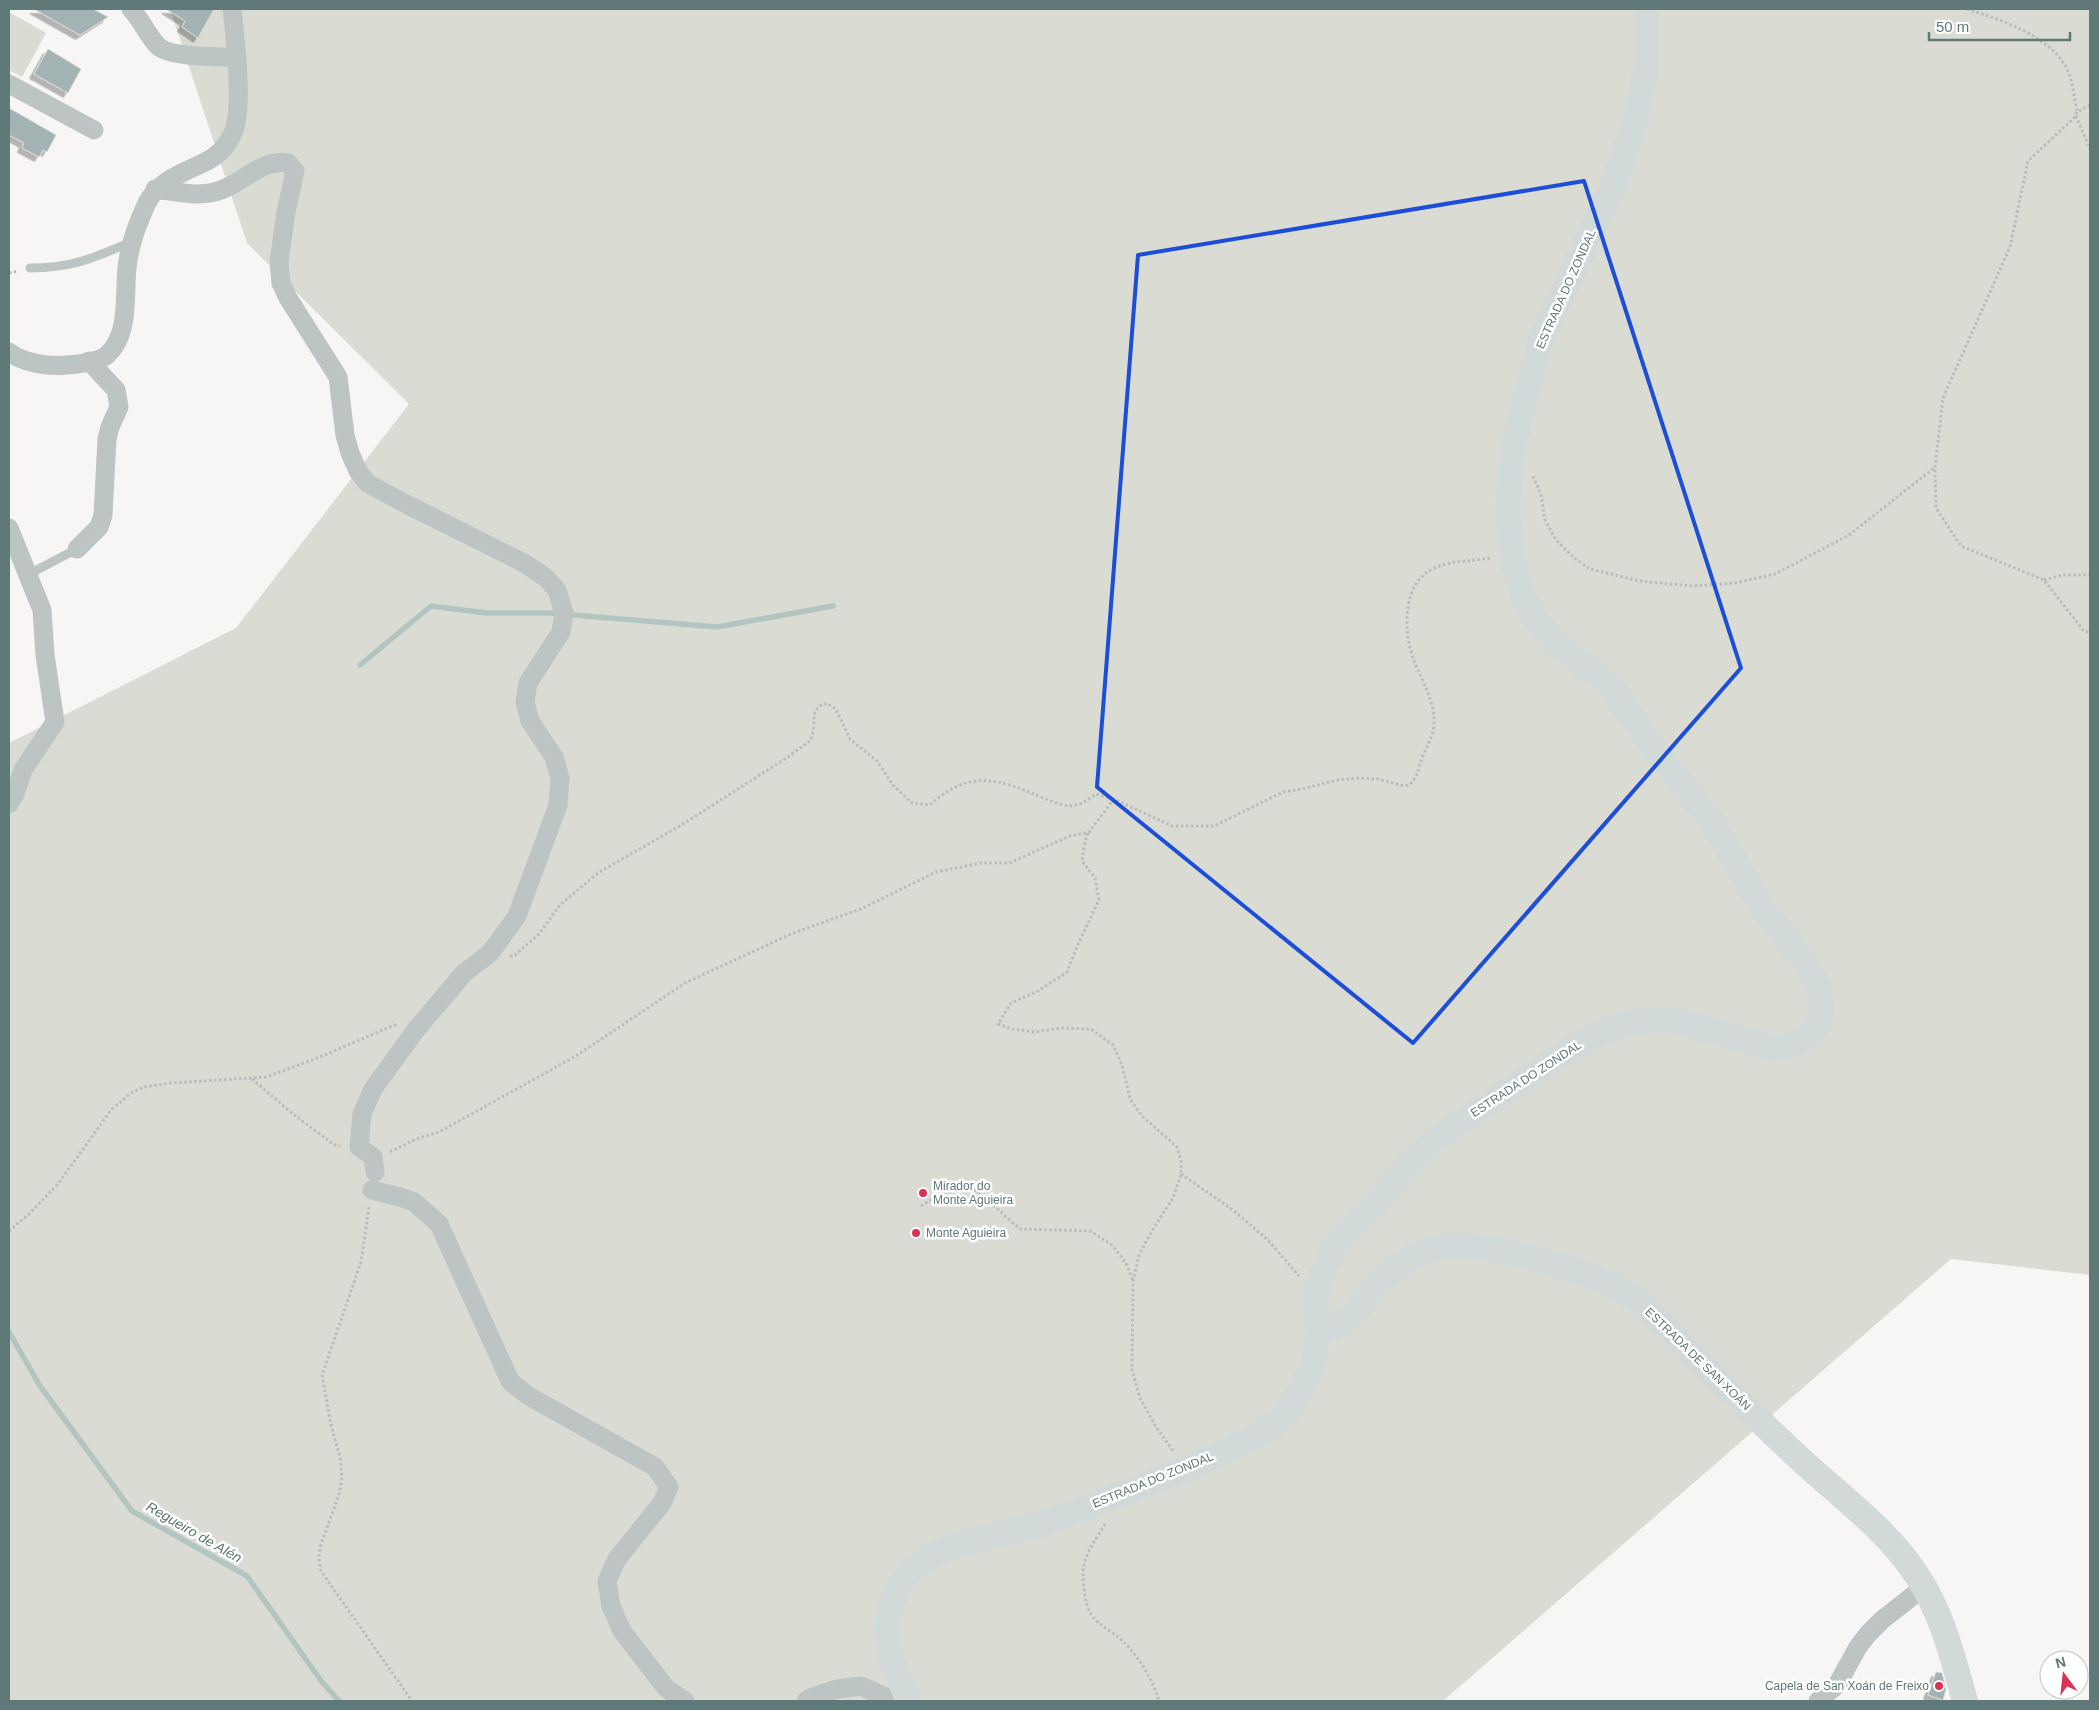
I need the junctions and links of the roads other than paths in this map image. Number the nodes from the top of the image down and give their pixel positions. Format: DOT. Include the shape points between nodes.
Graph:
graph roads {
  1 [pos="131,9"];
  2 [pos="232,9"];
  3 [pos="1646,9"];
  4 [pos="237,57"];
  5 [pos="9,84"];
  6 [pos="94,130"];
  7 [pos="155,189"];
  8 [pos="134,240"];
  9 [pos="30,268"];
  10 [pos="9,352"];
  11 [pos="89,361"];
  12 [pos="9,528"];
  13 [pos="77,549"];
  14 [pos="29,574"];
  15 [pos="9,804"];
  16 [pos="1318,1331"];
  17 [pos="1924,1587"];
  18 [pos="685,1701"];
  19 [pos="806,1701"];
  20 [pos="902,1701"];
  21 [pos="909,1701"];
  22 [pos="1818,1701"];
  23 [pos="1965,1701"];
  1 -- 4 [label="street" via="153,40 166,51"];
  2 -- 4 [label="street"];
  3 -- 16 [label="street, ESTRADA DO ZONDAL" via="1646,70 1636,118 1615,182 1540,342 1513,446 1508,506 1512,556 1522,594 1536,621 1554,642 1608,684 1712,822 1763,909 1803,959 1818,985 1821,1017 1803,1040 1775,1049 1679,1021 1654,1020 1607,1030 1573,1046 1432,1141 1334,1246 1315,1294"];
  4 -- 7 [label="street" via="238,115 234,132 224,149"];
  5 -- 6 [label="street"];
  7 -- 8 [label="street"];
  7 -- 18 [label="street" via="197,194 220,190 241,181 260,166 272,162 288,163 295,171 279,262 281,283 338,377 345,435 358,471 367,483 524,563 557,590 564,613 562,632 528,683 525,702 530,721 554,757 560,778 558,805 516,916 490,953 464,973 414,1030 373,1090 362,1114 370,1166 400,1197 414,1202 439,1224 510,1381 527,1395 655,1467 669,1487 662,1503 617,1559 607,1581 611,1606 622,1631 666,1688"];
  8 -- 9 [label="lane" via="67,266"];
  8 -- 11 [label="street" via="127,266 121,332 106,356"];
  10 -- 11 [label="street" via="28,361 57,366"];
  11 -- 13 [label="street" via="116,390 119,407 107,439 103,515 99,527"];
  12 -- 14 [label="street"];
  13 -- 14 [label="lane"];
  14 -- 15 [label="street" via="42,610 45,655 56,722 23,770"];
  16 -- 17 [label="street, ESTRADA DE SAN XOÁN" via="1345,1319 1390,1271 1412,1257 1440,1247 1498,1250 1613,1285 1638,1300 1800,1459 1872,1523"];
  16 -- 21 [label="street, ESTRADA DO ZONDAL" via="1313,1366 1296,1398 1281,1418 1258,1435 1187,1469 1045,1522 955,1545 912,1569 897,1590 888,1613 887,1632 889,1654"];
  17 -- 22 [label="street" via="1868,1634 1836,1685"];
  17 -- 23 [label="street, ESTRADA DE SAN XOÁN" via="1944,1628"];
  19 -- 20 [label="street" via="837,1688 861,1686"];
}
